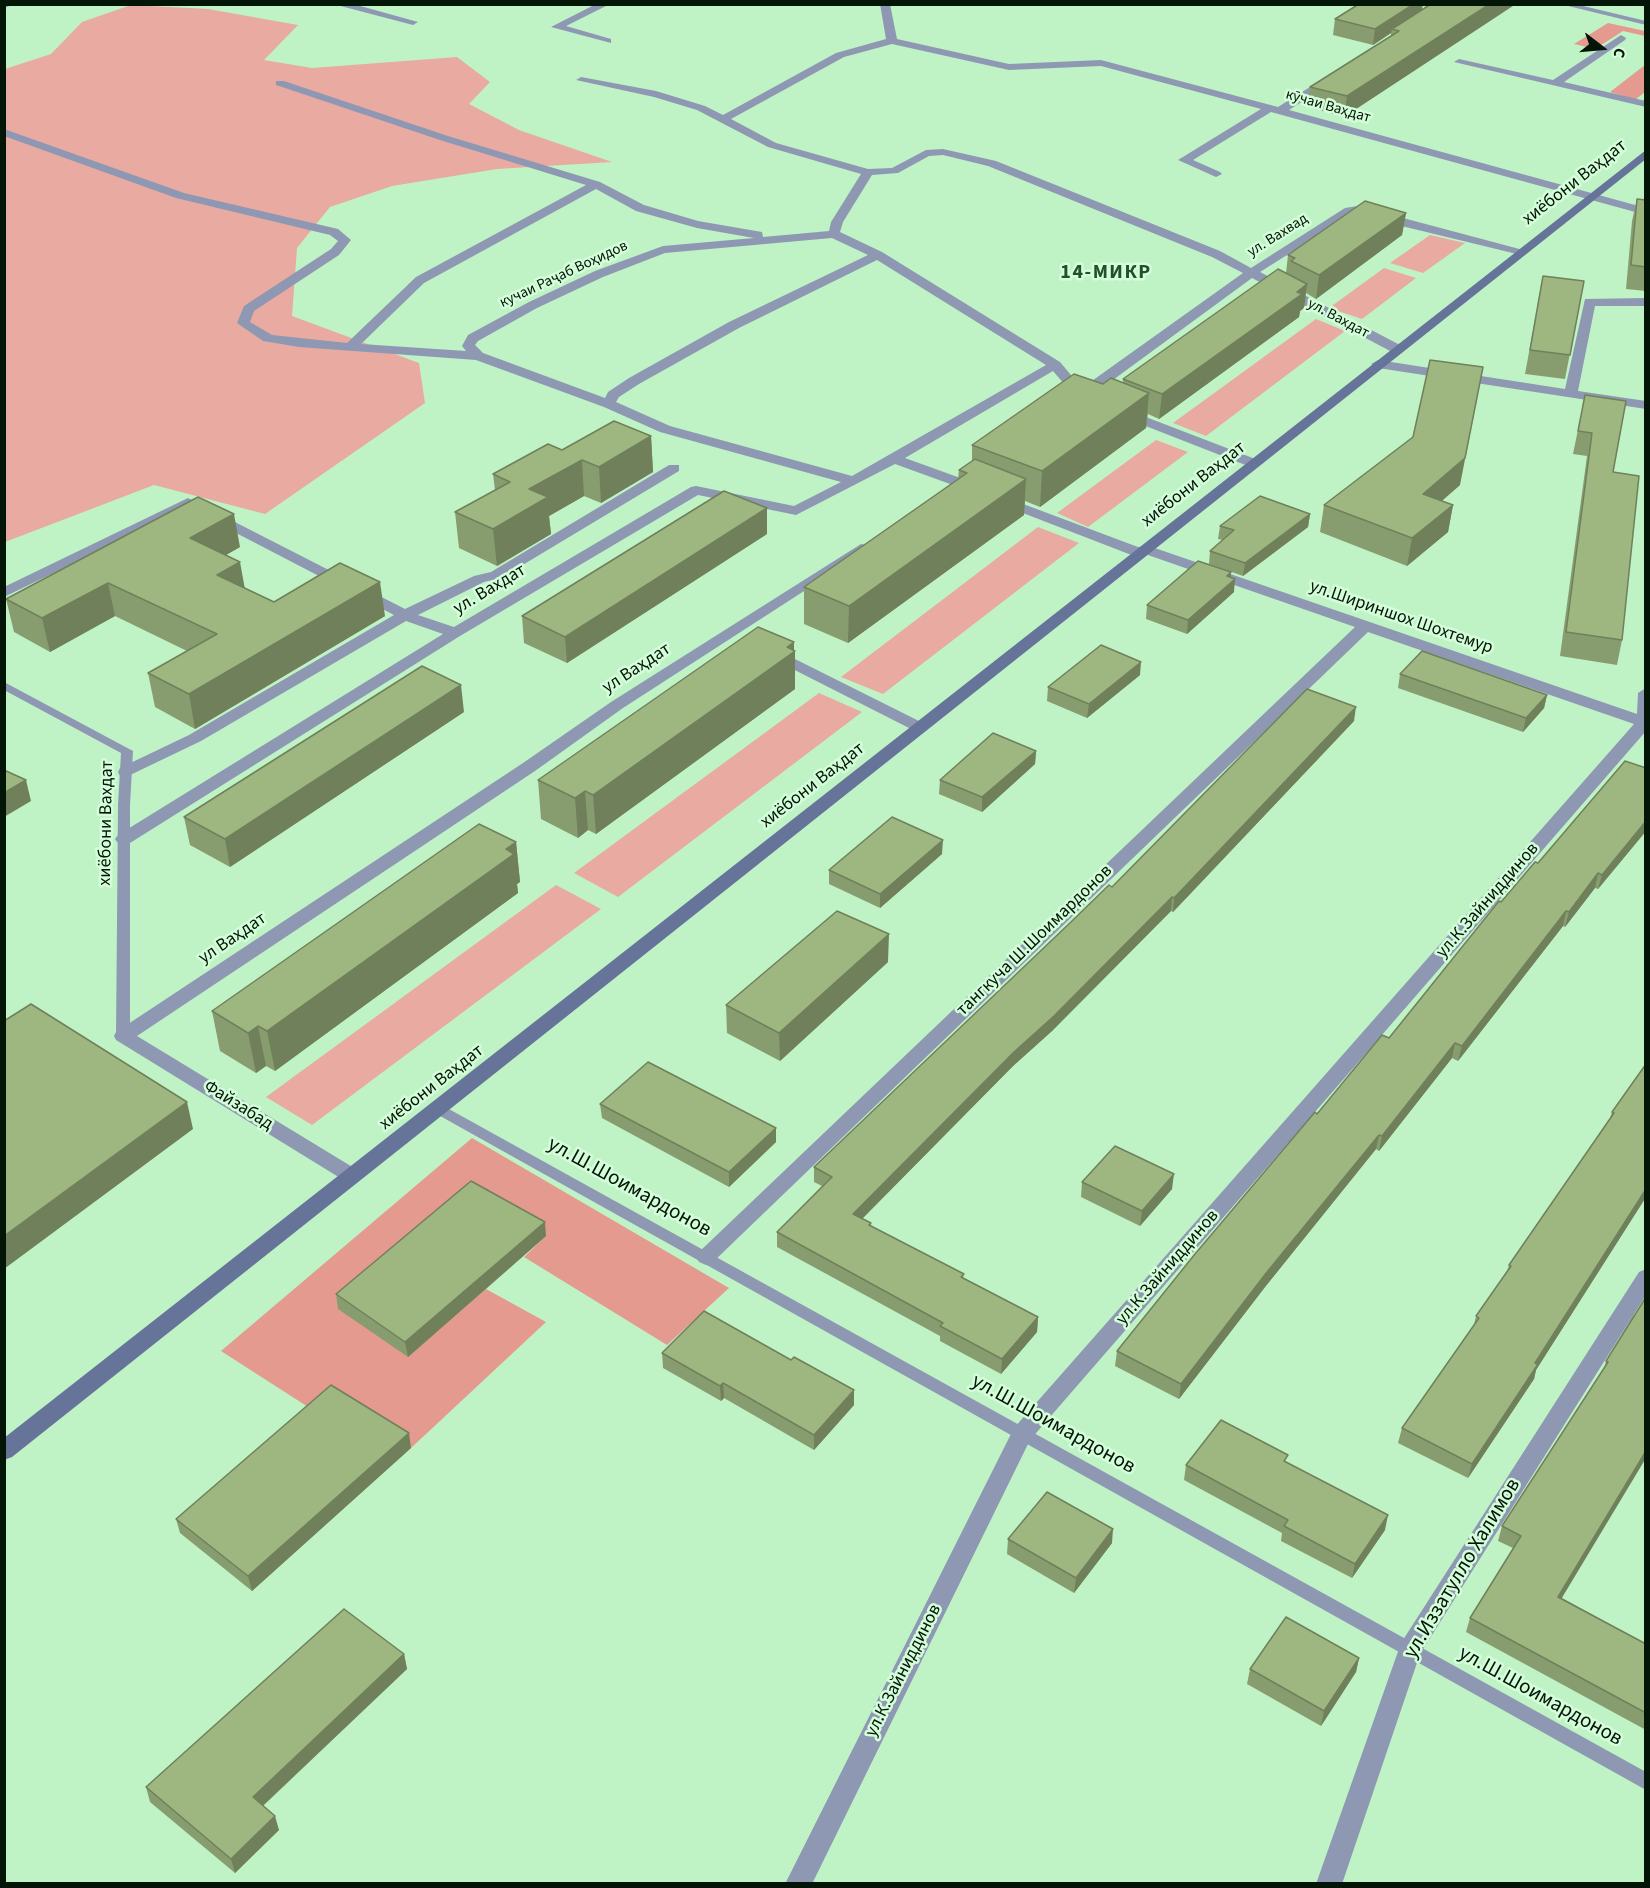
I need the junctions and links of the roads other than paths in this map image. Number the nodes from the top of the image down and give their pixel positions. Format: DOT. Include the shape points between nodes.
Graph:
graph roads {
  1 [pos="10,4"];
  2 [pos="338,4"];
  3 [pos="605,4"];
  4 [pos="885,4"];
  5 [pos="1563,4"];
  6 [pos="4,5"];
  7 [pos="412,22"];
  8 [pos="1646,24"];
  9 [pos="1621,38"];
  10 [pos="606,41"];
  11 [pos="892,41"];
  12 [pos="1459,62"];
  13 [pos="1341,72"];
  14 [pos="581,80"];
  15 [pos="280,83"];
  16 [pos="1556,83"];
  17 [pos="1646,104"];
  18 [pos="1276,108"];
  19 [pos="725,118"];
  20 [pos="4,132"];
  21 [pos="1646,153"];
  22 [pos="868,172"];
  23 [pos="1216,174"];
  24 [pos="596,184"];
  25 [pos="1590,197"];
  26 [pos="1646,212"];
  27 [pos="834,234"];
  28 [pos="788,240"];
  29 [pos="1521,251"];
  30 [pos="878,255"];
  31 [pos="1251,273"];
  32 [pos="1646,302"];
  33 [pos="350,347"];
  34 [pos="1397,349"];
  35 [pos="478,356"];
  36 [pos="1378,364"];
  37 [pos="1055,365"];
  38 [pos="1577,395"];
  39 [pos="609,405"];
  40 [pos="1646,405"];
  41 [pos="1113,408"];
  42 [pos="894,459"];
  43 [pos="1253,463"];
  44 [pos="674,468"];
  45 [pos="851,480"];
  46 [pos="973,488"];
  47 [pos="932,503"];
  48 [pos="872,541"];
  49 [pos="1141,551"];
  50 [pos="4,594"];
  51 [pos="405,615"];
  52 [pos="1365,626"];
  53 [pos="732,631"];
  54 [pos="455,633"];
  55 [pos="4,686"];
  56 [pos="1646,693"];
  57 [pos="1645,723"];
  58 [pos="919,727"];
  59 [pos="126,772"];
  60 [pos="124,840"];
  61 [pos="123,1036"];
  62 [pos="438,1108"];
  63 [pos="352,1176"];
  64 [pos="706,1257"];
  65 [pos="1646,1277"];
  66 [pos="1022,1434"];
  67 [pos="4,1450"];
  68 [pos="1409,1650"];
  69 [pos="1646,1782"];
  70 [pos="798,1884"];
  71 [pos="1329,1884"];
  1 -- 6 [label="street"];
  2 -- 7 [label="street"];
  3 -- 10 [label="street" via="556,27"];
  4 -- 11 [label="street"];
  5 -- 8 [label="lane"];
  9 -- 16 [label="street"];
  11 -- 18 [label="street, кӯчаи Ваҳдат" via="1009,67 1101,63"];
  11 -- 19 [label="street" via="840,55"];
  12 -- 16 [label="street"];
  13 -- 18 [label="street"];
  14 -- 19 [label="street" via="656,94"];
  15 -- 24 [label="street"];
  16 -- 17 [label="street"];
  18 -- 23 [label="street" via="1184,160"];
  18 -- 25 [label="street, кӯчаи Ваҳдат"];
  19 -- 22 [label="street" via="772,145"];
  20 -- 33 [label="street" via="180,196 334,232 345,240 335,252 248,309 243,323 268,338"];
  21 -- 25 [label="main road, хиёбони Ваҳдат"];
  22 -- 27 [label="street" via="837,222"];
  22 -- 31 [label="street, ул. Вахдат" via="894,171 926,153 943,152 993,164 1216,254"];
  24 -- 28 [label="street" via="652,211 697,224"];
  24 -- 33 [label="street" via="420,280"];
  25 -- 26 [label="street, кӯчаи Ваҳдат"];
  25 -- 29 [label="main road, хиёбони Ваҳдат"];
  27 -- 28 [label="street, кучаи Раҷаб Воҳидов"];
  27 -- 30 [label="street"];
  28 -- 35 [label="street, кучаи Раҷаб Воҳидов" via="663,250 571,287 473,338 468,346"];
  29 -- 31 [label="street, ул. Вахвад" via="1355,210"];
  29 -- 34 [label="main road, хиёбони Ваҳдат"];
  30 -- 37 [label="street"];
  30 -- 39 [label="street" via="734,325 644,375 613,395"];
  31 -- 34 [label="street, ул. Вахдат"];
  31 -- 37 [label="street, ул. Вахвад" via="1086,397"];
  32 -- 38 [label="street" via="1589,302"];
  33 -- 35 [label="street"];
  34 -- 36 [label="main road, хиёбони Ваҳдат"];
  35 -- 39 [label="street"];
  36 -- 38 [label="street"];
  36 -- 43 [label="main road, хиёбони Ваҳдат"];
  37 -- 42 [label="street"];
  38 -- 40 [label="street"];
  39 -- 45 [label="street" via="665,429"];
  41 -- 43 [label="street"];
  42 -- 45 [label="street, ул. Вахдат"];
  42 -- 46 [label="street"];
  43 -- 49 [label="main road, хиёбони Ваҳдат"];
  44 -- 51 [label="street" via="496,575 479,579"];
  45 -- 54 [label="street, ул. Вахдат" via="796,511 696,490"];
  46 -- 47 [label="street"];
  46 -- 49 [label="street"];
  48 -- 53 [label="street, ул Ваҳдат"];
  49 -- 52 [label="street, ул.Шириншох Шохтемур"];
  49 -- 58 [label="main road, хиёбони Ваҳдат"];
  50 -- 51 [label="street" via="188,502"];
  51 -- 54 [label="street"];
  51 -- 59 [label="street" via="195,738"];
  52 -- 57 [label="street, ул.Шириншох Шохтемур"];
  52 -- 64 [label="street, тангкуча Ш.Шоимардонов"];
  53 -- 58 [label="street"];
  53 -- 61 [label="street, ул Ваҳдат"];
  54 -- 60 [label="street, ул. Вахдат"];
  55 -- 59 [label="lane, хиёбони Вахдат" via="127,751"];
  56 -- 57 [label="street"];
  57 -- 66 [label="street, ул.К.Зайниддинов"];
  58 -- 62 [label="main road, хиёбони Ваҳдат"];
  59 -- 60 [label="lane, хиёбони Вахдат"];
  60 -- 61 [label="lane, хиёбони Вахдат"];
  61 -- 63 [label="street, Файзабад"];
  62 -- 63 [label="main road, хиёбони Ваҳдат"];
  62 -- 64 [label="lane, ул.Ш.Шоимардонов"];
  63 -- 67 [label="main road, хиёбони Ваҳдат"];
  64 -- 66 [label="lane, ул.Ш.Шоимардонов"];
  65 -- 68 [label="street, ул.Иззатулло Халимов"];
  66 -- 68 [label="lane, ул.Ш.Шоимардонов"];
  66 -- 70 [label="street, ул.К.Зайниддинов"];
  68 -- 69 [label="lane, ул.Ш.Шоимардонов"];
  68 -- 71 [label="street, ул.Иззатулло Халимов"];
}
